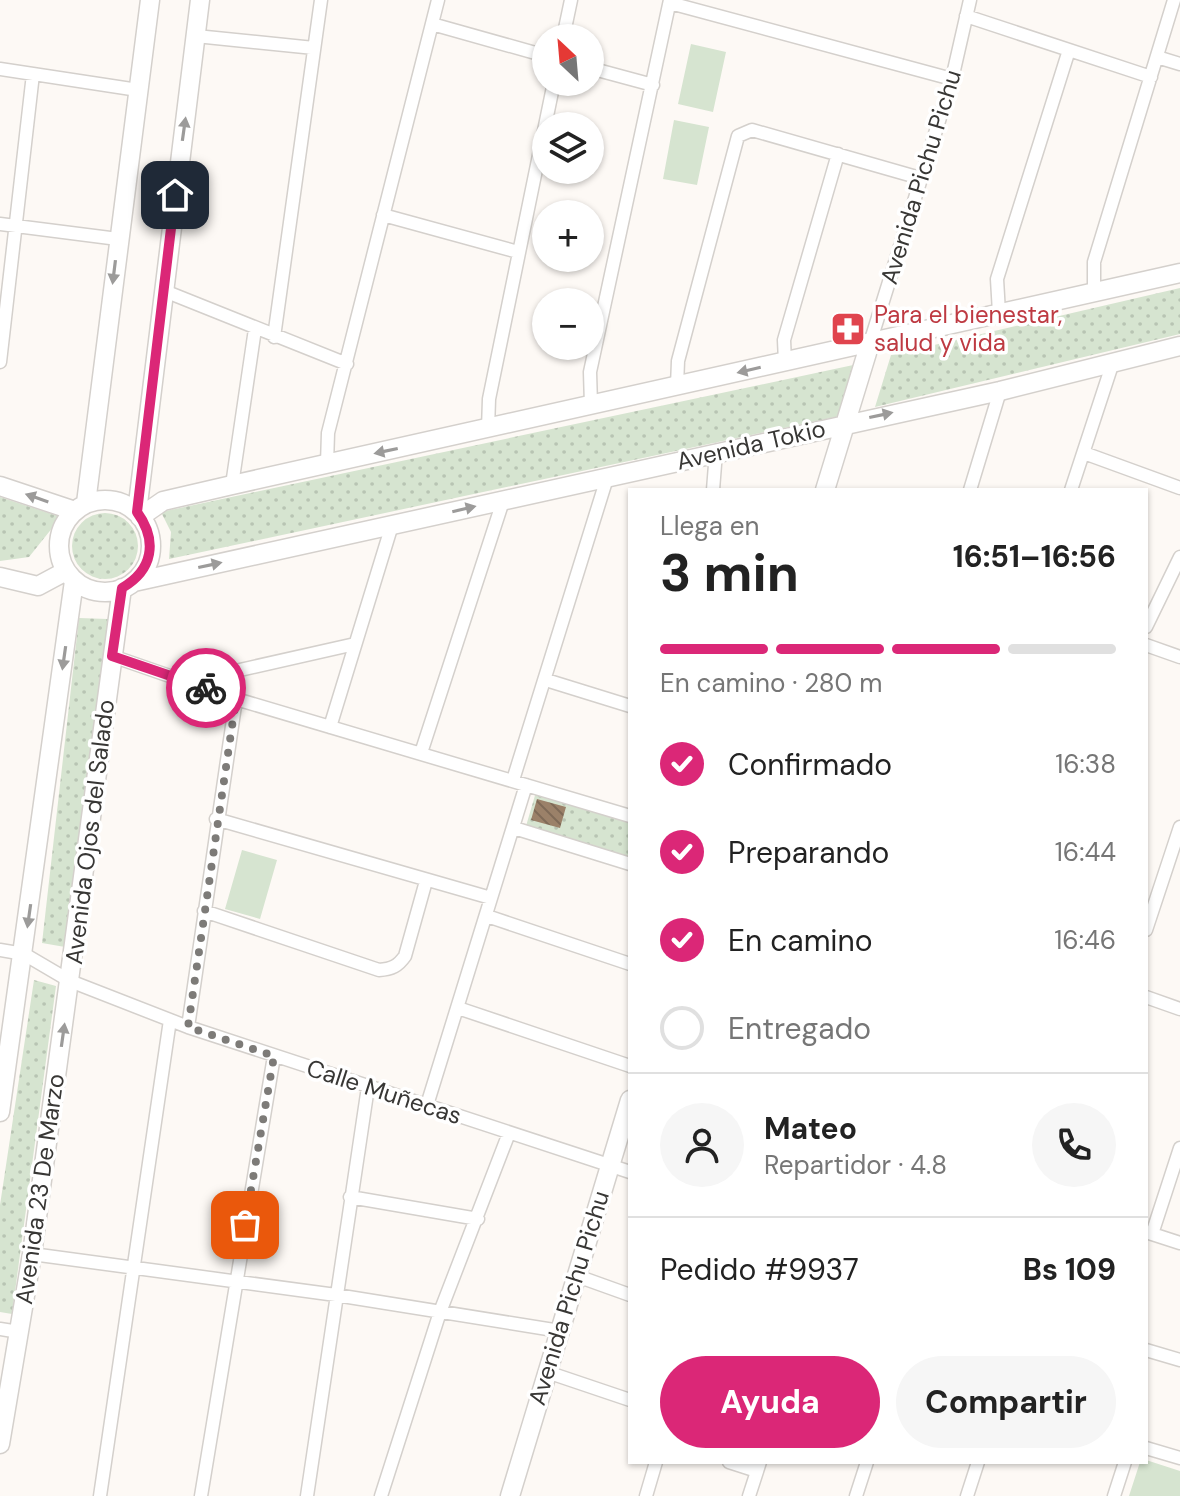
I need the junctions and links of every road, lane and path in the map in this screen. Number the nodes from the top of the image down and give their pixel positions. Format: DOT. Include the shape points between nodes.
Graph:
graph roads {
  1 [pos="150,0"];
  2 [pos="200,0"];
  3 [pos="321,0"];
  4 [pos="438,0"];
  5 [pos="571,0"];
  6 [pos="970,0"];
  7 [pos="1174,0"];
  8 [pos="670,2"];
  9 [pos="966,16"];
  10 [pos="432,24"];
  11 [pos="566,24"];
  12 [pos="196,36"];
  13 [pos="314,48"];
  14 [pos="1069,50"];
  15 [pos="532,52"];
  16 [pos="1157,57"];
  17 [pos="1180,64"];
  18 [pos="0,69"];
  19 [pos="604,72"];
  20 [pos="33,74"];
  21 [pos="1151,77"];
  22 [pos="952,79"];
  23 [pos="653,85"];
  24 [pos="138,90"];
  25 [pos="551,96"];
  26 [pos="838,154"];
  27 [pos="920,178"];
  28 [pos="383,215"];
  29 [pos="0,224"];
  30 [pos="15,226"];
  31 [pos="118,239"];
  32 [pos="518,252"];
  33 [pos="1180,273"];
  34 [pos="162,290"];
  35 [pos="1094,292"];
  36 [pos="999,313"];
  37 [pos="255,329"];
  38 [pos="274,337"];
  39 [pos="870,343"];
  40 [pos="1180,346"];
  41 [pos="0,362"];
  42 [pos="785,362"];
  43 [pos="1113,362"];
  44 [pos="347,364"];
  45 [pos="677,386"];
  46 [pos="1000,391"];
  47 [pos="591,405"];
  48 [pos="846,423"];
  49 [pos="488,429"];
  50 [pos="716,452"];
  51 [pos="1084,453"];
  52 [pos="327,464"];
  53 [pos="607,478"];
  54 [pos="232,485"];
  55 [pos="0,486"];
  56 [pos="713,488"];
  57 [pos="826,488"];
  58 [pos="971,488"];
  59 [pos="1072,488"];
  60 [pos="1180,488"];
  61 [pos="503,501"];
  62 [pos="80,507"];
  63 [pos="139,515"];
  64 [pos="392,525"];
  65 [pos="1180,557"];
  66 [pos="70,576"];
  67 [pos="0,577"];
  68 [pos="128,585"];
  69 [pos="1149,612"];
  70 [pos="355,644"];
  71 [pos="1148,646"];
  72 [pos="112,656"];
  73 [pos="1180,657"];
  74 [pos="546,680"];
  75 [pos="190,681"];
  76 [pos="236,699"];
  77 [pos="628,705"];
  78 [pos="330,727"];
  79 [pos="421,753"];
  80 [pos="513,780"];
  81 [pos="526,785"];
  82 [pos="628,815"];
  83 [pos="216,819"];
  84 [pos="1180,827"];
  85 [pos="514,828"];
  86 [pos="628,863"];
  87 [pos="426,881"];
  88 [pos="491,898"];
  89 [pos="204,911"];
  90 [pos="487,916"];
  91 [pos="1148,924"];
  92 [pos="0,950"];
  93 [pos="24,954"];
  94 [pos="628,963"];
  95 [pos="70,981"];
  96 [pos="1148,998"];
  97 [pos="458,1008"];
  98 [pos="1180,1009"];
  99 [pos="170,1020"];
  100 [pos="188,1027"];
  101 [pos="274,1056"];
  102 [pos="628,1065"];
  103 [pos="2,1082"];
  104 [pos="368,1087"];
  105 [pos="427,1105"];
  106 [pos="628,1106"];
  107 [pos="0,1112"];
  108 [pos="509,1133"];
  109 [pos="1180,1148"];
  110 [pos="609,1165"];
  111 [pos="628,1171"];
  112 [pos="350,1197"];
  113 [pos="478,1219"];
  114 [pos="1149,1233"];
  115 [pos="1180,1243"];
  116 [pos="32,1254"];
  117 [pos="135,1269"];
  118 [pos="577,1276"];
  119 [pos="235,1282"];
  120 [pos="628,1294"];
  121 [pos="336,1295"];
  122 [pos="440,1312"];
  123 [pos="0,1329"];
  124 [pos="560,1331"];
  125 [pos="19,1332"];
  126 [pos="1148,1351"];
  127 [pos="1180,1360"];
  128 [pos="547,1372"];
  129 [pos="628,1399"];
  130 [pos="0,1444"];
  131 [pos="1148,1449"];
  132 [pos="1180,1458"];
  133 [pos="655,1464"];
  134 [pos="866,1464"];
  135 [pos="977,1464"];
  136 [pos="1124,1464"];
  137 [pos="759,1467"];
  138 [pos="514,1495"];
  139 [pos="100,1496"];
  140 [pos="201,1496"];
  141 [pos="307,1496"];
  142 [pos="381,1496"];
  143 [pos="646,1496"];
  144 [pos="749,1496"];
  145 [pos="856,1496"];
  146 [pos="967,1496"];
  147 [pos="1114,1496"];
  1 -- 24 [label="street"];
  2 -- 12 [label="street"];
  3 -- 13 [label="street"];
  4 -- 10 [label="street"];
  5 -- 11 [label="street"];
  6 -- 9 [label="street, Avenida Pichu Pichu"];
  7 -- 16 [label="street"];
  8 -- 22 [label="street"];
  8 -- 23 [label="street"];
  9 -- 14 [label="street"];
  9 -- 22 [label="street, Avenida Pichu Pichu"];
  10 -- 15 [label="street"];
  10 -- 28 [label="street"];
  12 -- 13 [label="street"];
  34 -- 12 [label="street, one-way"];
  13 -- 38 [label="street"];
  14 -- 21 [label="street"];
  14 -- 36 [label="street" via="997,279"];
  16 -- 17 [label="street"];
  16 -- 21 [label="street"];
  18 -- 20 [label="street"];
  19 -- 23 [label="street"];
  20 -- 24 [label="street"];
  20 -- 30 [label="street"];
  21 -- 35 [label="street" via="1094,262"];
  22 -- 27 [label="street, Avenida Pichu Pichu"];
  23 -- 47 [label="street" via="590,372"];
  24 -- 31 [label="street"];
  25 -- 32 [label="street"];
  26 -- 27 [label="street"];
  26 -- 42 [label="street" via="784,340"];
  26 -- 45 [label="street" via="752,130 738,136 678,361"];
  27 -- 39 [label="street, Avenida Pichu Pichu"];
  28 -- 32 [label="street"];
  28 -- 44 [label="street"];
  29 -- 30 [label="street"];
  30 -- 31 [label="street"];
  30 -- 41 [label="street"];
  31 -- 62 [label="street, one-way"];
  32 -- 49 [label="street" via="489,399"];
  33 -- 35 [label="street"];
  34 -- 37 [label="street"];
  34 -- 63 [label="street"];
  35 -- 36 [label="street"];
  36 -- 39 [label="street"];
  37 -- 38 [label="street"];
  37 -- 54 [label="street"];
  38 -- 44 [label="street"];
  39 -- 42 [label="street"];
  39 -- 48 [label="street, Avenida Pichu Pichu"];
  40 -- 43 [label="street, Avenida Tokio"];
  42 -- 45 [label="street, one-way"];
  43 -- 46 [label="street, Avenida Tokio"];
  43 -- 51 [label="street"];
  44 -- 52 [label="street" via="328,433"];
  45 -- 47 [label="street"];
  48 -- 46 [label="street, Avenida Tokio, one-way"];
  46 -- 58 [label="street"];
  47 -- 49 [label="street"];
  48 -- 50 [label="street, Avenida Tokio"];
  48 -- 57 [label="street, Avenida Pichu Pichu"];
  49 -- 52 [label="street, one-way"];
  50 -- 53 [label="street, Avenida Tokio"];
  50 -- 56 [label="street"];
  51 -- 59 [label="street"];
  51 -- 60 [label="street"];
  52 -- 54 [label="street"];
  53 -- 61 [label="street, Avenida Tokio"];
  53 -- 74 [label="street"];
  54 -- 63 [label="street" via="163,501"];
  62 -- 55 [label="street, one-way"];
  64 -- 61 [label="street, Avenida Tokio, one-way"];
  61 -- 79 [label="street"];
  62 -- 63 [label="street" via="118,501"];
  62 -- 66 [label="street" via="66,520 58,546"];
  63 -- 68 [label="street" via="151,548 149,560"];
  68 -- 64 [label="street, Avenida Tokio, one-way"];
  64 -- 70 [label="street"];
  65 -- 69 [label="street"];
  66 -- 67 [label="street" via="38,586"];
  66 -- 68 [label="street" via="97,591"];
  66 -- 93 [label="street, Avenida Ojos del Salado, one-way"];
  68 -- 72 [label="street, Avenida Ojos del Salado"];
  70 -- 75 [label="street"];
  70 -- 78 [label="street"];
  71 -- 73 [label="street"];
  72 -- 75 [label="street"];
  72 -- 95 [label="street, Avenida Ojos del Salado"];
  74 -- 77 [label="street"];
  74 -- 80 [label="street"];
  75 -- 76 [label="street"];
  76 -- 78 [label="street"];
  76 -- 83 [label="street"];
  78 -- 79 [label="street"];
  79 -- 80 [label="street"];
  80 -- 81 [label="street"];
  81 -- 82 [label="street"];
  81 -- 85 [label="street"];
  83 -- 87 [label="street"];
  83 -- 89 [label="street"];
  84 -- 91 [label="street"];
  85 -- 86 [label="street"];
  85 -- 88 [label="street"];
  87 -- 88 [label="street"];
  87 -- 89 [label="street" via="405,956 389,970"];
  88 -- 90 [label="street"];
  89 -- 100 [label="street"];
  90 -- 94 [label="street"];
  90 -- 97 [label="street"];
  92 -- 93 [label="street"];
  93 -- 95 [label="street, Calle Muñecas"];
  93 -- 103 [label="street, Avenida 23 De Marzo"];
  95 -- 99 [label="street, Calle Muñecas"];
  116 -- 95 [label="street, Avenida 23 De Marzo, one-way"];
  96 -- 98 [label="street"];
  97 -- 102 [label="street"];
  97 -- 105 [label="street"];
  99 -- 100 [label="street, Calle Muñecas"];
  99 -- 117 [label="street"];
  100 -- 101 [label="street, Calle Muñecas"];
  101 -- 104 [label="street, Calle Muñecas"];
  101 -- 119 [label="street"];
  103 -- 107 [label="street, Avenida 23 De Marzo"];
  104 -- 105 [label="street, Calle Muñecas"];
  104 -- 112 [label="street"];
  105 -- 108 [label="street, Calle Muñecas"];
  106 -- 110 [label="street, Avenida Pichu Pichu"];
  108 -- 110 [label="street, Calle Muñecas"];
  108 -- 113 [label="street"];
  109 -- 114 [label="street"];
  110 -- 111 [label="street, Calle Muñecas"];
  110 -- 118 [label="street, Avenida Pichu Pichu"];
  112 -- 113 [label="street"];
  112 -- 121 [label="street"];
  113 -- 122 [label="street"];
  114 -- 115 [label="street"];
  116 -- 117 [label="street"];
  116 -- 125 [label="street, Avenida 23 De Marzo"];
  117 -- 119 [label="street"];
  117 -- 139 [label="street"];
  118 -- 120 [label="street"];
  118 -- 124 [label="street, Avenida Pichu Pichu"];
  119 -- 121 [label="street"];
  119 -- 140 [label="street"];
  121 -- 122 [label="street"];
  121 -- 141 [label="street"];
  122 -- 124 [label="street"];
  122 -- 142 [label="street"];
  123 -- 125 [label="street"];
  124 -- 128 [label="street, Avenida Pichu Pichu"];
  125 -- 130 [label="street, Avenida 23 De Marzo"];
  126 -- 127 [label="street"];
  128 -- 129 [label="street"];
  128 -- 138 [label="street, Avenida Pichu Pichu"];
  131 -- 132 [label="street"];
  133 -- 143 [label="street"];
  134 -- 145 [label="street"];
  135 -- 146 [label="street"];
  136 -- 147 [label="street"];
  137 -- 144 [label="street"];
}
